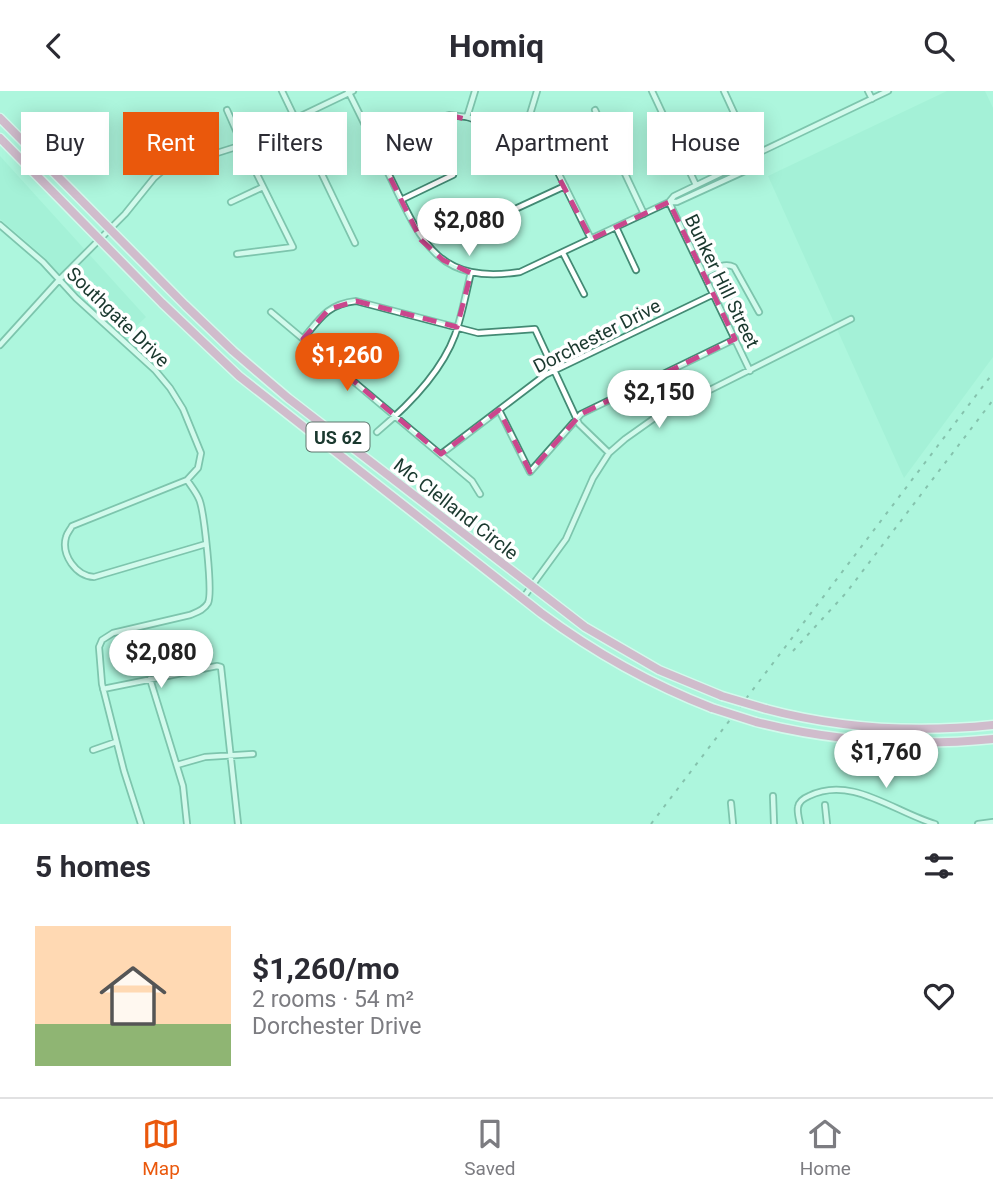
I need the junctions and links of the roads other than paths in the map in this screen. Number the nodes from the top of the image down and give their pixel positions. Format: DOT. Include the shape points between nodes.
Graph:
graph roads {
  1 [pos="282,91"];
  2 [pos="475,91"];
  3 [pos="537,91"];
  4 [pos="652,91"];
  5 [pos="868,91"];
  6 [pos="888,91"];
  7 [pos="350,92"];
  8 [pos="725,92"];
  9 [pos="872,99"];
  10 [pos="228,110"];
  11 [pos="595,110"];
  12 [pos="292,112"];
  13 [pos="309,112"];
  14 [pos="531,112"];
  15 [pos="734,112"];
  16 [pos="361,116"];
  17 [pos="457,116"];
  18 [pos="467,117"];
  19 [pos="0,118"];
  20 [pos="471,118"];
  21 [pos="233,122"];
  22 [pos="0,138"];
  23 [pos="233,147"];
  24 [pos="764,151"];
  25 [pos="257,175"];
  26 [pos="322,175"];
  27 [pos="389,175"];
  28 [pos="453,175"];
  29 [pos="560,175"];
  30 [pos="716,175"];
  31 [pos="736,175"];
  32 [pos="696,185"];
  33 [pos="565,186"];
  34 [pos="263,187"];
  35 [pos="401,200"];
  36 [pos="231,202"];
  37 [pos="668,202"];
  38 [pos="499,213"];
  39 [pos="644,213"];
  40 [pos="0,225"];
  41 [pos="616,227"];
  42 [pos="110,230"];
  43 [pos="591,239"];
  44 [pos="99,240"];
  45 [pos="355,243"];
  46 [pos="563,253"];
  47 [pos="237,254"];
  48 [pos="636,270"];
  49 [pos="471,272"];
  50 [pos="704,274"];
  51 [pos="59,280"];
  52 [pos="583,294"];
  53 [pos="714,294"];
  54 [pos="271,312"];
  55 [pos="759,312"];
  56 [pos="851,319"];
  57 [pos="457,327"];
  58 [pos="303,339"];
  59 [pos="735,339"];
  60 [pos="0,345"];
  61 [pos="366,357"];
  62 [pos="554,371"];
  63 [pos="750,371"];
  64 [pos="349,378"];
  65 [pos="499,410"];
  66 [pos="395,417"];
  67 [pos="577,419"];
  68 [pos="377,432"];
  69 [pos="610,453"];
  70 [pos="441,454"];
  71 [pos="187,480"];
  72 [pos="480,494"];
  73 [pos="206,544"];
  74 [pos="532,587"];
  75 [pos="523,599"];
  76 [pos="150,679"];
  77 [pos="103,689"];
  78 [pos="993,725"];
  79 [pos="993,739"];
  80 [pos="116,742"];
  81 [pos="93,750"];
  82 [pos="253,754"];
  83 [pos="232,755"];
  84 [pos="177,765"];
  85 [pos="773,796"];
  86 [pos="731,803"];
  87 [pos="825,805"];
  88 [pos="993,822"];
  89 [pos="141,824"];
  90 [pos="187,824"];
  91 [pos="238,824"];
  92 [pos="733,824"];
  93 [pos="774,824"];
  94 [pos="800,824"];
  95 [pos="827,824"];
  96 [pos="935,824"];
  97 [pos="978,824"];
  1 -- 12 [label="street"];
  2 -- 18 [label="street"];
  3 -- 14 [label="street"];
  4 -- 32 [label="street"];
  5 -- 9 [label="street"];
  6 -- 9 [label="street"];
  7 -- 13 [label="street"];
  7 -- 16 [label="street"];
  8 -- 15 [label="street"];
  9 -- 24 [label="street"];
  10 -- 21 [label="street"];
  11 -- 39 [label="street"];
  17 -- 18 [label="street"];
  18 -- 20 [label="street"];
  19 -- 42 [label="highway, Mc Clelland Circle / US 62"];
  22 -- 44 [label="highway, Mc Clelland Circle / US 62"];
  23 -- 42 [label="street" via="171,163"];
  25 -- 34 [label="street"];
  26 -- 45 [label="street"];
  27 -- 35 [label="street"];
  28 -- 35 [label="street"];
  29 -- 33 [label="street"];
  30 -- 32 [label="street"];
  31 -- 37 [label="street"];
  32 -- 37 [label="street"];
  33 -- 38 [label="street"];
  33 -- 43 [label="street"];
  34 -- 36 [label="street"];
  34 -- 47 [label="street" via="293,247"];
  35 -- 49 [label="street" via="421,240 434,253"];
  37 -- 39 [label="street"];
  37 -- 50 [label="street, Bunker Hill Street"];
  39 -- 41 [label="street"];
  40 -- 51 [label="street, Southgate Drive"];
  41 -- 43 [label="street"];
  41 -- 48 [label="street"];
  42 -- 44 [label="street"];
  42 -- 74 [label="highway, Mc Clelland Circle / US 62" via="251,367"];
  43 -- 46 [label="street"];
  44 -- 51 [label="street"];
  44 -- 75 [label="highway, Mc Clelland Circle / US 62" via="239,376"];
  46 -- 49 [label="street" via="520,272"];
  46 -- 52 [label="street"];
  49 -- 57 [label="street"];
  50 -- 53 [label="street, Bunker Hill Street"];
  50 -- 55 [label="street" via="720,266 734,267"];
  51 -- 60 [label="street"];
  51 -- 71 [label="street, Southgate Drive" via="155,370 183,409 201,453 198,468"];
  53 -- 59 [label="street, Bunker Hill Street"];
  53 -- 62 [label="street, Dorchester Drive"];
  54 -- 58 [label="street"];
  56 -- 63 [label="street"];
  57 -- 58 [label="street" via="356,301 329,309"];
  57 -- 62 [label="street" via="490,334 535,328"];
  57 -- 66 [label="street" via="443,360"];
  58 -- 64 [label="street"];
  59 -- 63 [label="street, Bunker Hill Street"];
  59 -- 67 [label="street"];
  61 -- 64 [label="street"];
  62 -- 65 [label="street, Dorchester Drive"];
  62 -- 67 [label="street"];
  63 -- 69 [label="street" via="656,417"];
  64 -- 66 [label="street"];
  65 -- 67 [label="street" via="530,472"];
  65 -- 70 [label="street, Dorchester Drive"];
  66 -- 68 [label="street"];
  66 -- 70 [label="street"];
  67 -- 69 [label="street"];
  69 -- 74 [label="street" via="586,489 566,539"];
  70 -- 72 [label="street"];
  71 -- 73 [label="street" via="201,503"];
  71 -- 73 [label="street" via="72,526 66,537 69,555 79,573 94,577"];
  73 -- 77 [label="street" via="210,588 206,606 190,615 105,638 98,651"];
  74 -- 75 [label="street"];
  74 -- 78 [label="highway, Mc Clelland Circle / US 62, bridge" via="630,655 722,696 806,719 869,728"];
  75 -- 79 [label="highway, Mc Clelland Circle / US 62, bridge" via="614,662 663,688 756,722 862,741 939,744"];
  76 -- 77 [label="street"];
  76 -- 83 [label="street" via="221,667"];
  76 -- 84 [label="street"];
  77 -- 80 [label="street"];
  80 -- 81 [label="street"];
  80 -- 89 [label="street"];
  82 -- 83 [label="street"];
  83 -- 84 [label="street"];
  83 -- 91 [label="street"];
  84 -- 90 [label="street"];
  85 -- 93 [label="street"];
  86 -- 92 [label="street"];
  87 -- 95 [label="street"];
  88 -- 97 [label="street"];
  94 -- 96 [label="street" via="802,800 830,788 859,792"];
}
